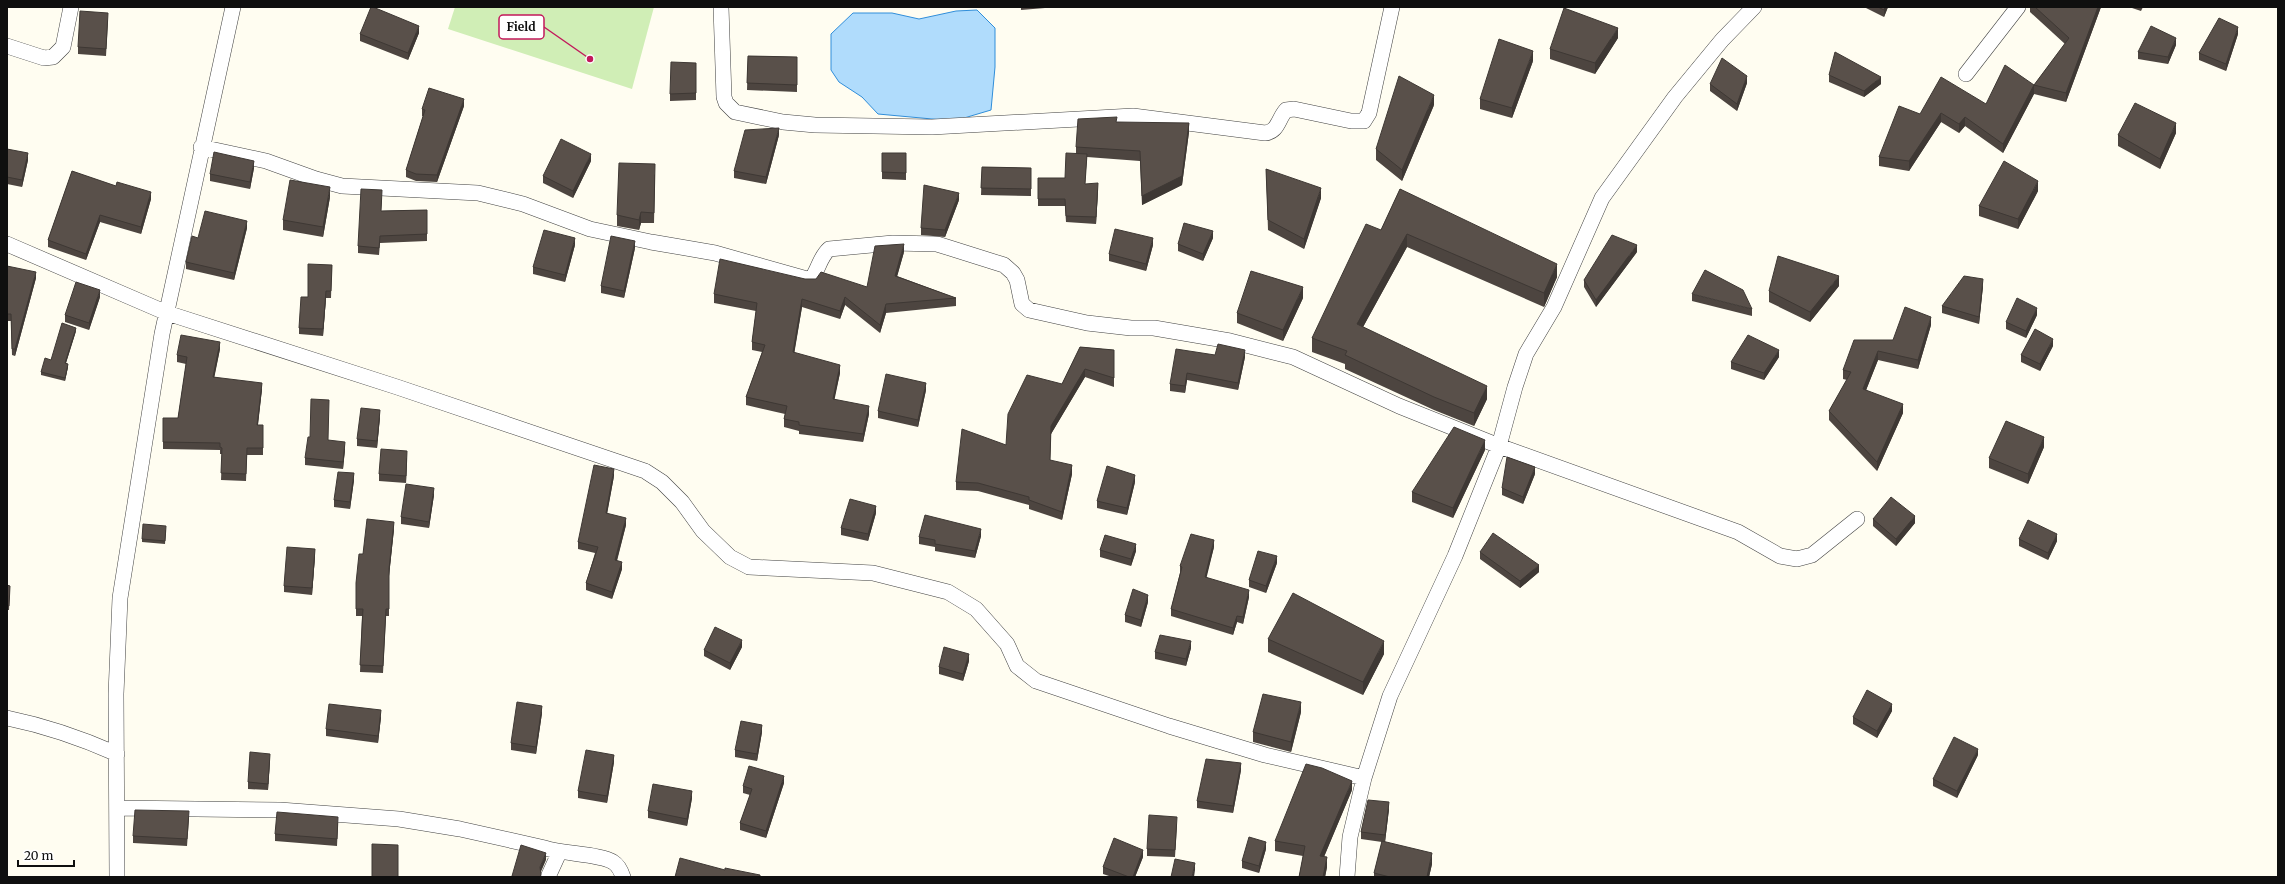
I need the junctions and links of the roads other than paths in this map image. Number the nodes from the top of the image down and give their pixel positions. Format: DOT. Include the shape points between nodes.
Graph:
graph roads {
  1 [pos="71,7"];
  2 [pos="233,7"];
  3 [pos="721,7"];
  4 [pos="1392,7"];
  5 [pos="1754,7"];
  6 [pos="2018,7"];
  7 [pos="7,46"];
  8 [pos="1966,74"];
  9 [pos="201,147"];
  10 [pos="7,244"];
  11 [pos="167,313"];
  12 [pos="1499,446"];
  13 [pos="1857,519"];
  14 [pos="7,718"];
  15 [pos="117,754"];
  16 [pos="1364,778"];
  17 [pos="117,808"];
  18 [pos="559,853"];
  19 [pos="117,877"];
  20 [pos="548,877"];
  21 [pos="623,877"];
  22 [pos="1347,877"];
  1 -- 7 [label="street" via="63,48 53,58 44,58"];
  2 -- 9 [label="street"];
  3 -- 4 [label="street" via="724,98 735,112 751,116 815,125 925,127 1133,116 1265,133 1271,133 1275,129 1286,110 1294,109 1351,121 1364,121 1369,113"];
  5 -- 12 [label="street" via="1722,40 1675,96 1602,198 1554,307 1526,354"];
  6 -- 8 [label="street"];
  9 -- 11 [label="street"];
  9 -- 12 [label="street" via="266,162 342,186 478,193 523,204 590,229 715,253 807,279 815,275 822,255 829,249 893,243 936,244 1004,266 1017,280 1022,304 1029,310 1087,323 1154,328 1230,341 1293,357 1399,406"];
  10 -- 11 [label="street"];
  11 -- 15 [label="street" via="120,598"];
  11 -- 16 [label="street" via="645,471 662,482 682,502 703,531 730,557 749,567 873,573 948,592 976,609 1007,644 1017,666 1036,681 1111,708 1206,737"];
  12 -- 13 [label="street" via="1738,532 1780,556 1797,559 1812,555"];
  12 -- 16 [label="street" via="1455,556 1390,696"];
  14 -- 15 [label="street" via="78,736"];
  15 -- 17 [label="street"];
  16 -- 22 [label="street" via="1350,837"];
  17 -- 18 [label="street" via="280,810 399,819 460,829"];
  17 -- 19 [label="street"];
  18 -- 20 [label="street"];
  18 -- 21 [label="street" via="605,858 618,867"];
}
